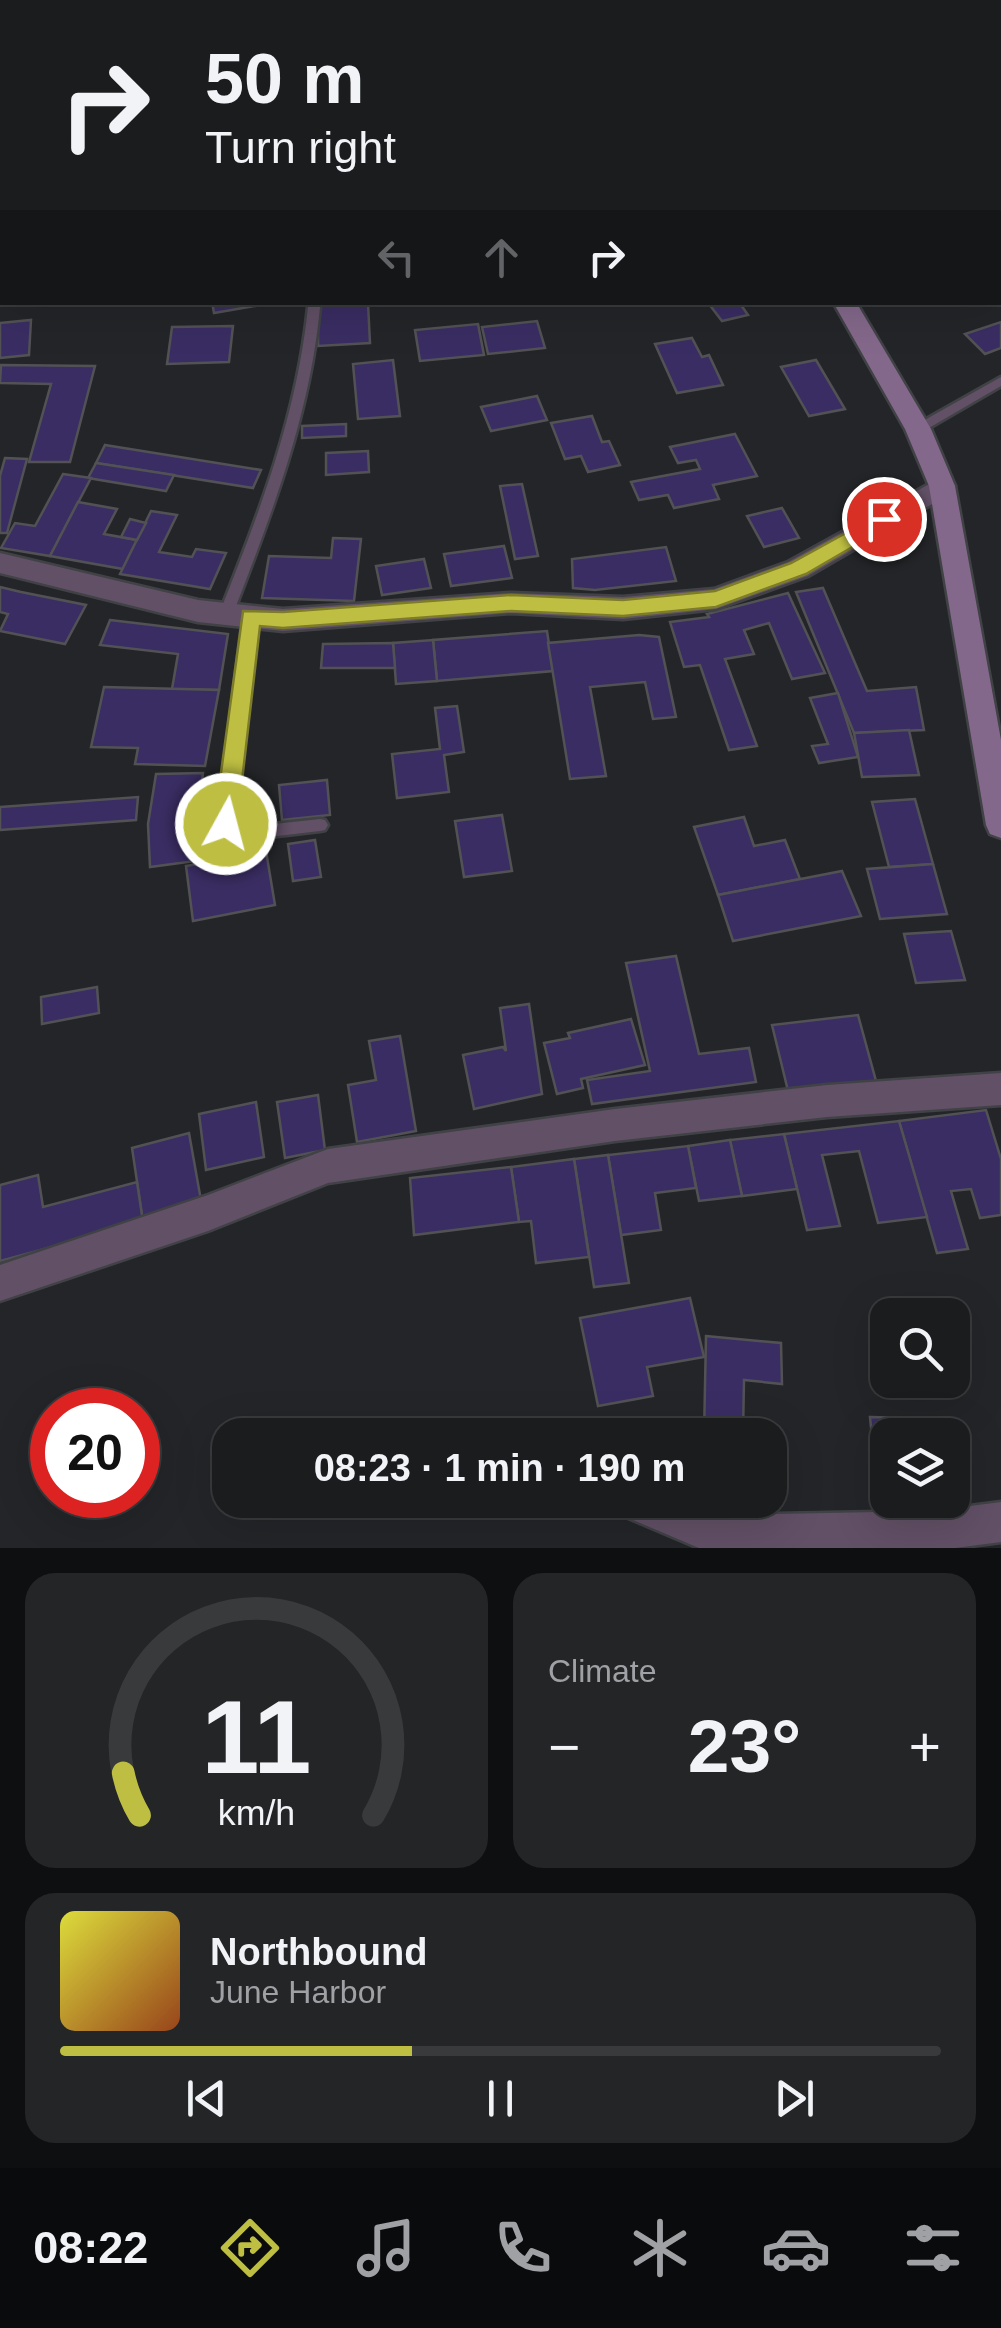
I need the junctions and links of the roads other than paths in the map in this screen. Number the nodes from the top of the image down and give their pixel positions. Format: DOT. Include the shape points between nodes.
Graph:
graph roads {
  1 [pos="846,305"];
  2 [pos="314,307"];
  3 [pos="1001,380"];
  4 [pos="918,429"];
  5 [pos="942,486"];
  6 [pos="0,563"];
  7 [pos="238,616"];
  8 [pos="1001,824"];
  9 [pos="320,825"];
  10 [pos="1001,1089"];
  11 [pos="0,1283"];
  12 [pos="676,1518"];
  13 [pos="1001,1522"];
  1 -- 4 [label="main road"];
  2 -- 7 [label="lane" via="311,360"];
  3 -- 4 [label="lane"];
  4 -- 5 [label="main road"];
  5 -- 7 [label="street" via="798,569 716,599 623,608 511,603 283,620"];
  5 -- 8 [label="main road"];
  6 -- 7 [label="street"];
  7 -- 9 [label="lane" via="226,824 236,835"];
  10 -- 11 [label="street" via="712,1114 328,1166"];
  12 -- 13 [label="street" via="716,1535 932,1532"];
}
